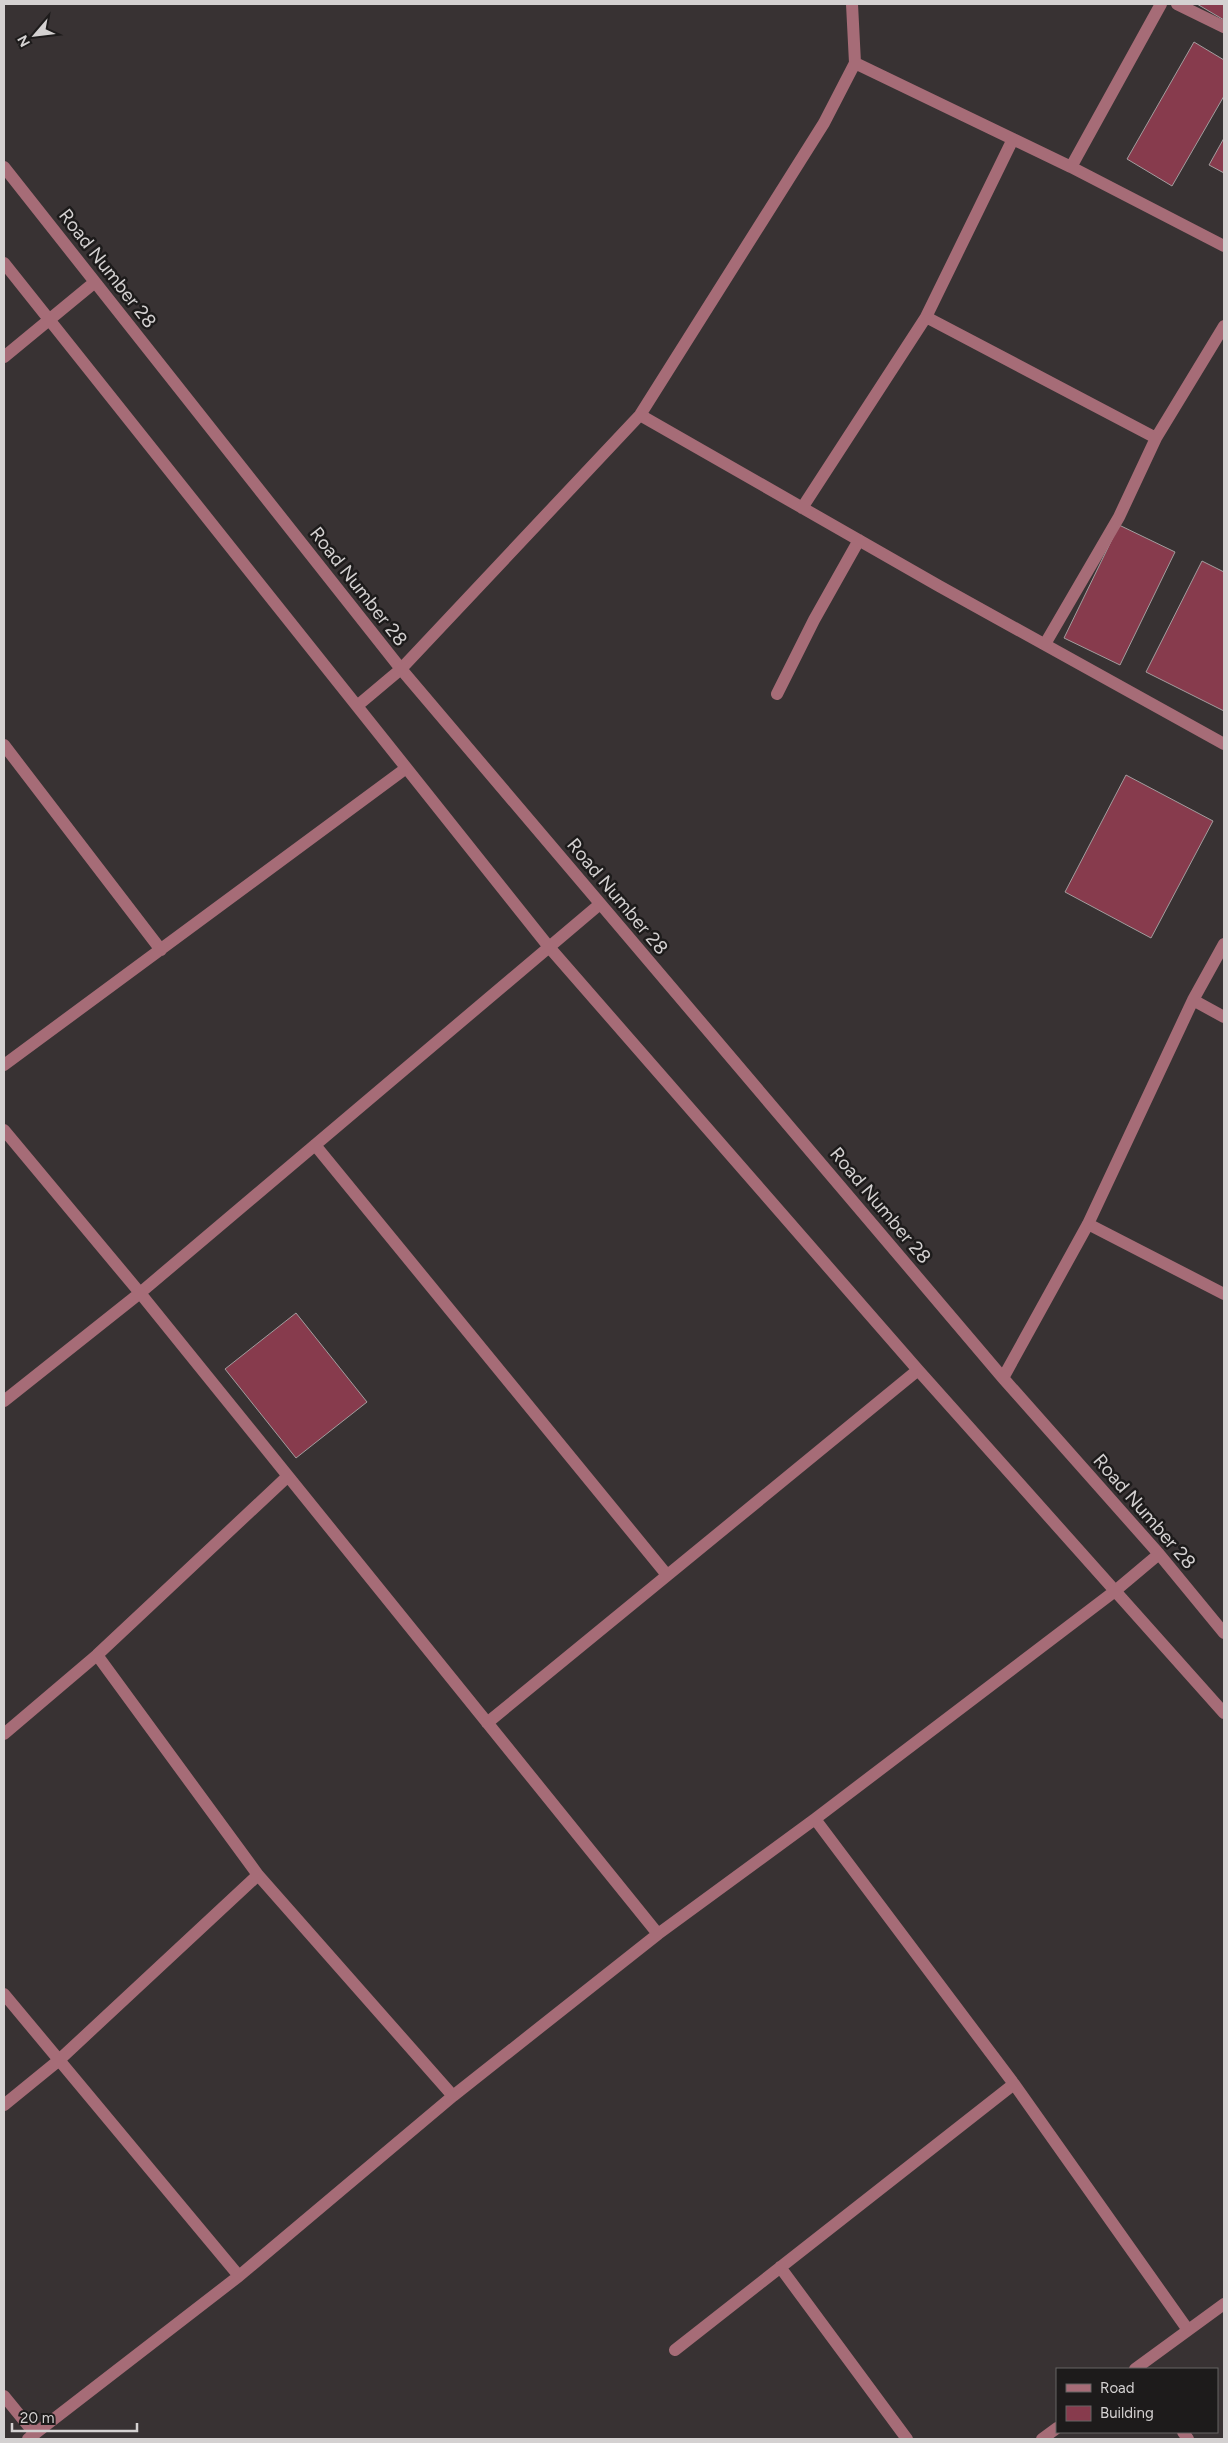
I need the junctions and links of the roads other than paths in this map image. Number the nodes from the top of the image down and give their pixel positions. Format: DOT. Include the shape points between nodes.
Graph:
graph roads {
  1 [pos="852,4"];
  2 [pos="1161,4"];
  3 [pos="1177,4"];
  4 [pos="1224,27"];
  5 [pos="855,63"];
  6 [pos="1013,140"];
  7 [pos="1071,167"];
  8 [pos="4,168"];
  9 [pos="1224,246"];
  10 [pos="4,263"];
  11 [pos="95,282"];
  12 [pos="926,317"];
  13 [pos="49,320"];
  14 [pos="1224,326"];
  15 [pos="4,357"];
  16 [pos="640,415"];
  17 [pos="1156,438"];
  18 [pos="802,508"];
  19 [pos="859,540"];
  20 [pos="1045,644"];
  21 [pos="401,669"];
  22 [pos="777,694"];
  23 [pos="357,706"];
  24 [pos="1224,744"];
  25 [pos="4,745"];
  26 [pos="405,769"];
  27 [pos="600,904"];
  28 [pos="1224,944"];
  29 [pos="549,947"];
  30 [pos="161,950"];
  31 [pos="1193,1000"];
  32 [pos="1224,1017"];
  33 [pos="4,1065"];
  34 [pos="4,1130"];
  35 [pos="315,1145"];
  36 [pos="1088,1224"];
  37 [pos="140,1293"];
  38 [pos="1224,1294"];
  39 [pos="918,1370"];
  40 [pos="1003,1378"];
  41 [pos="4,1401"];
  42 [pos="288,1477"];
  43 [pos="1159,1554"];
  44 [pos="667,1575"];
  45 [pos="1115,1591"];
  46 [pos="1224,1633"];
  47 [pos="97,1655"];
  48 [pos="1224,1713"];
  49 [pos="487,1723"];
  50 [pos="4,1734"];
  51 [pos="815,1819"];
  52 [pos="258,1875"];
  53 [pos="658,1934"];
  54 [pos="4,1994"];
  55 [pos="58,2061"];
  56 [pos="1014,2084"];
  57 [pos="453,2096"];
  58 [pos="4,2105"];
  59 [pos="780,2267"];
  60 [pos="239,2276"];
  61 [pos="1224,2304"];
  62 [pos="1188,2330"];
  63 [pos="675,2350"];
  64 [pos="1136,2368"];
  65 [pos="4,2396"];
  66 [pos="1056,2429"];
  67 [pos="31,2437"];
  68 [pos="907,2439"];
  69 [pos="1042,2439"];
  1 -- 5 [label="street"];
  2 -- 7 [label="street"];
  3 -- 4 [label="street"];
  5 -- 6 [label="street"];
  5 -- 16 [label="street" via="824,123"];
  6 -- 7 [label="street"];
  6 -- 12 [label="street"];
  7 -- 9 [label="street"];
  8 -- 11 [label="street, Road Number 28"];
  10 -- 13 [label="street"];
  11 -- 13 [label="street"];
  11 -- 21 [label="street, Road Number 28"];
  12 -- 17 [label="street"];
  12 -- 18 [label="street"];
  13 -- 15 [label="street"];
  13 -- 23 [label="street"];
  14 -- 17 [label="street"];
  16 -- 18 [label="street"];
  16 -- 21 [label="street"];
  17 -- 20 [label="street" via="1119,517"];
  18 -- 19 [label="street"];
  19 -- 20 [label="street"];
  19 -- 22 [label="street"];
  20 -- 24 [label="street"];
  21 -- 23 [label="street"];
  21 -- 27 [label="street, Road Number 28"];
  23 -- 26 [label="street"];
  25 -- 30 [label="street"];
  26 -- 29 [label="street"];
  26 -- 30 [label="street"];
  27 -- 29 [label="street"];
  27 -- 40 [label="street, Road Number 28"];
  28 -- 31 [label="street"];
  29 -- 35 [label="street"];
  29 -- 39 [label="street"];
  30 -- 33 [label="street"];
  31 -- 32 [label="street"];
  31 -- 36 [label="street"];
  34 -- 37 [label="street"];
  35 -- 37 [label="street"];
  35 -- 44 [label="street"];
  36 -- 38 [label="street"];
  36 -- 40 [label="street"];
  37 -- 41 [label="street"];
  37 -- 42 [label="street"];
  39 -- 44 [label="street"];
  39 -- 45 [label="street"];
  40 -- 43 [label="street, Road Number 28"];
  42 -- 47 [label="street"];
  42 -- 49 [label="street"];
  43 -- 45 [label="street"];
  43 -- 46 [label="street, Road Number 28"];
  44 -- 49 [label="street"];
  45 -- 48 [label="street"];
  45 -- 51 [label="street"];
  47 -- 50 [label="street"];
  47 -- 52 [label="street"];
  49 -- 53 [label="street"];
  51 -- 53 [label="street"];
  51 -- 56 [label="street"];
  52 -- 55 [label="street"];
  52 -- 57 [label="street"];
  53 -- 57 [label="street"];
  54 -- 55 [label="street"];
  55 -- 58 [label="street"];
  55 -- 60 [label="street"];
  56 -- 59 [label="street"];
  56 -- 62 [label="street"];
  57 -- 60 [label="street"];
  59 -- 63 [label="street"];
  59 -- 68 [label="street"];
  60 -- 67 [label="street"];
  61 -- 62 [label="street"];
  62 -- 64 [label="street"];
  65 -- 67 [label="street"];
  66 -- 69 [label="street"];
}
